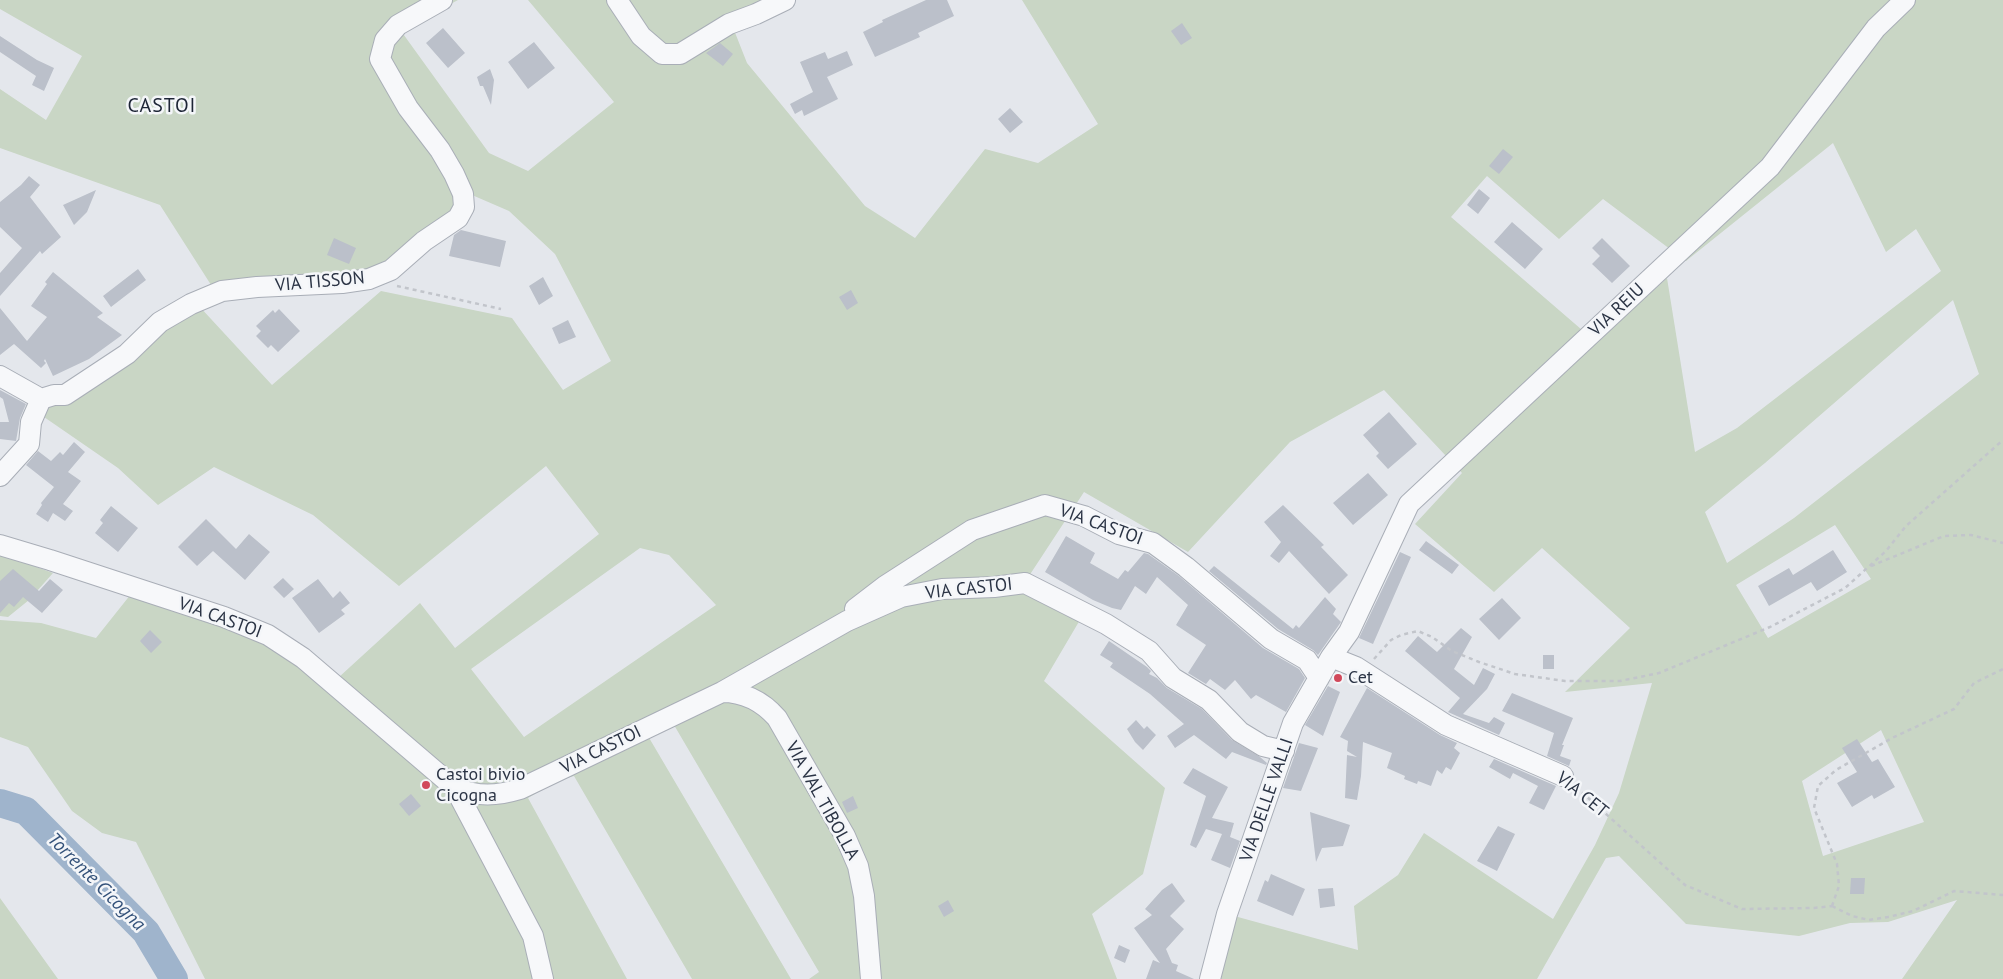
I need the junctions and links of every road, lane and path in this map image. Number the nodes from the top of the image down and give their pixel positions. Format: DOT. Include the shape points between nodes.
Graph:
graph roads {
  1 [pos="442,0"];
  2 [pos="617,0"];
  3 [pos="785,0"];
  4 [pos="1905,0"];
  5 [pos="369,279"];
  6 [pos="500,309"];
  7 [pos="0,376"];
  8 [pos="41,400"];
  9 [pos="2003,440"];
  10 [pos="0,476"];
  11 [pos="2003,543"];
  12 [pos="0,545"];
  13 [pos="1870,567"];
  14 [pos="1349,632"];
  15 [pos="813,640"];
  16 [pos="1331,657"];
  17 [pos="2003,669"];
  18 [pos="1365,673"];
  19 [pos="1319,678"];
  20 [pos="722,692"];
  21 [pos="1284,751"];
  22 [pos="1563,776"];
  23 [pos="455,788"];
  24 [pos="2003,895"];
  25 [pos="1832,906"];
  26 [pos="543,979"];
  27 [pos="871,979"];
  28 [pos="1210,979"];
  1 -- 5 [label="street, VIA TISSON" via="398,25 385,40 380,59 408,108 454,174 463,194 464,206 458,218 424,241 391,270"];
  2 -- 3 [label="street" via="641,36 662,54 680,54 729,24"];
  4 -- 14 [label="street, VIA REIU" via="1876,28 1770,167 1409,504"];
  5 -- 6 [label="path"];
  5 -- 8 [label="street, VIA TISSON" via="222,291 160,322 127,354 64,395"];
  7 -- 8 [label="street"];
  8 -- 10 [label="street" via="31,422 29,444"];
  9 -- 13 [label="path" via="1906,526"];
  11 -- 13 [label="path" via="1971,535 1944,536"];
  12 -- 23 [label="street, VIA CASTOI" via="215,614 268,635 303,658"];
  13 -- 18 [label="path" via="1845,588 1770,627 1659,673 1611,681 1565,681 1515,674 1452,651 1418,631 1391,640"];
  14 -- 16 [label="street, VIA DELLE VALLI"];
  15 -- 19 [label="street, VIA CASTOI" via="885,586 972,530 1045,506 1084,516 1120,534 1153,543 1271,639 1307,660"];
  15 -- 20 [label="street, VIA CASTOI"];
  15 -- 21 [label="street, VIA CASTOI" via="901,597 942,589 1024,583 1142,646 1174,678 1209,700 1240,732 1263,746"];
  16 -- 18 [label="street, VIA CET"];
  16 -- 19 [label="street, VIA DELLE VALLI"];
  17 -- 25 [label="path" via="1974,683 1954,709 1876,747 1836,770 1818,786 1814,808 1837,864 1839,886"];
  18 -- 22 [label="street, VIA CET" via="1446,725"];
  19 -- 21 [label="street, VIA DELLE VALLI" via="1293,723"];
  20 -- 23 [label="street, VIA CASTOI" via="520,789 491,796"];
  20 -- 27 [label="street, VIA VAL TIBOLLA" via="736,692 769,709 846,836 858,866 864,896"];
  21 -- 28 [label="street, VIA DELLE VALLI" via="1228,914"];
  22 -- 25 [label="path, VIA CET" via="1685,885 1742,909"];
  23 -- 26 [label="street" via="532,936"];
  24 -- 25 [label="path" via="1954,891 1913,910 1869,920"];
}
